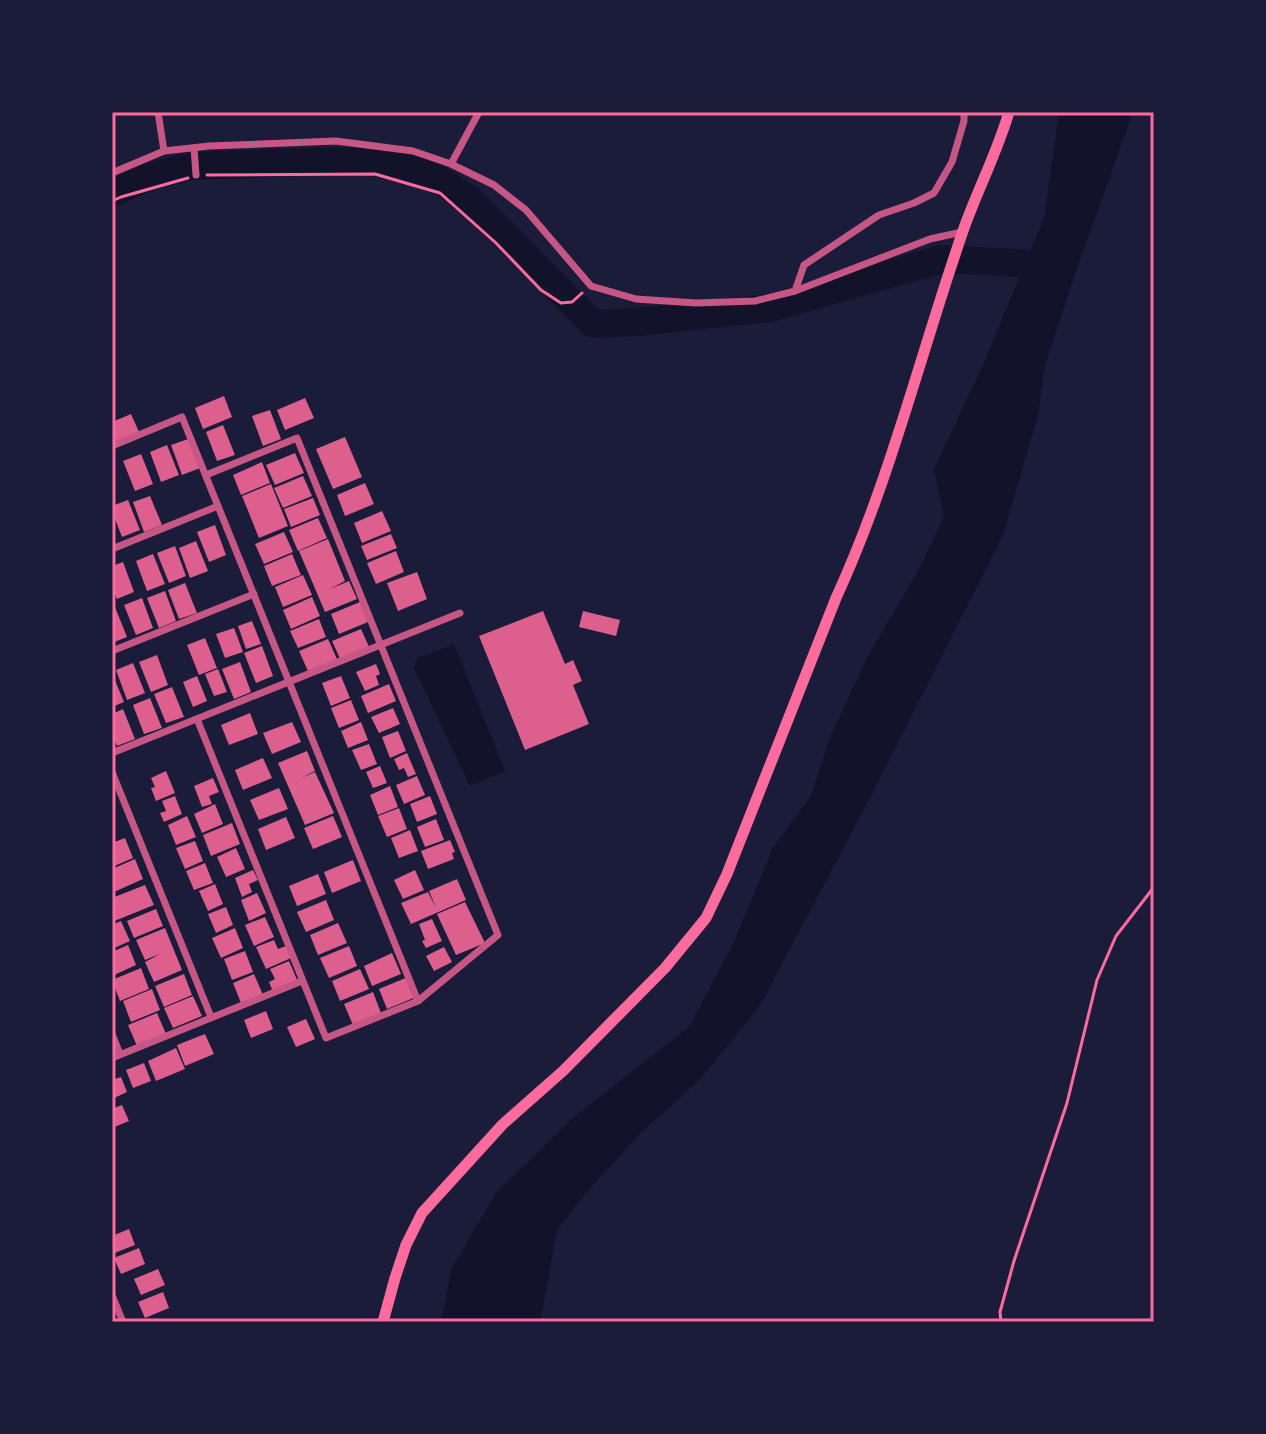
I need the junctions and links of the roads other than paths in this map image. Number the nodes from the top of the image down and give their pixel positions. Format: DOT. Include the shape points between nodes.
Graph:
graph roads {
  1 [pos="158,112"];
  2 [pos="479,112"];
  3 [pos="964,112"];
  4 [pos="1009,112"];
  5 [pos="194,149"];
  6 [pos="164,151"];
  7 [pos="451,164"];
  8 [pos="112,173"];
  9 [pos="196,173"];
  10 [pos="962,232"];
  11 [pos="795,291"];
  12 [pos="112,446"];
  13 [pos="206,475"];
  14 [pos="218,506"];
  15 [pos="112,549"];
  16 [pos="254,594"];
  17 [pos="460,613"];
  18 [pos="381,645"];
  19 [pos="112,651"];
  20 [pos="289,682"];
  21 [pos="197,719"];
  22 [pos="112,753"];
  23 [pos="112,772"];
  24 [pos="302,981"];
  25 [pos="418,1001"];
  26 [pos="211,1017"];
  27 [pos="112,1034"];
  28 [pos="116,1056"];
  29 [pos="112,1295"];
  30 [pos="123,1322"];
  31 [pos="383,1322"];
  1 -- 6 [label="street"];
  2 -- 7 [label="street"];
  3 -- 11 [label="street" via="952,162 934,193 879,215 804,265"];
  4 -- 10 [label="main road"];
  5 -- 6 [label="street"];
  5 -- 7 [label="street" via="336,141 413,151"];
  5 -- 9 [label="street"];
  6 -- 8 [label="street"];
  7 -- 11 [label="street" via="494,185 526,210 591,286 636,299 696,303 755,301"];
  10 -- 11 [label="street" via="930,239"];
  10 -- 31 [label="main road" via="853,561 706,918 665,968 503,1124 422,1213 406,1245"];
  12 -- 13 [label="street" via="182,417"];
  13 -- 14 [label="street"];
  13 -- 18 [label="street" via="297,438"];
  14 -- 15 [label="street"];
  14 -- 16 [label="street"];
  16 -- 19 [label="street"];
  16 -- 20 [label="street"];
  17 -- 18 [label="street"];
  18 -- 20 [label="street"];
  18 -- 25 [label="street" via="498,935"];
  20 -- 21 [label="street"];
  20 -- 25 [label="street"];
  21 -- 22 [label="street"];
  21 -- 24 [label="street"];
  23 -- 26 [label="street"];
  24 -- 25 [label="street" via="326,1038"];
  24 -- 26 [label="street"];
  26 -- 28 [label="street"];
  27 -- 28 [label="street"];
  29 -- 30 [label="street"];
}
